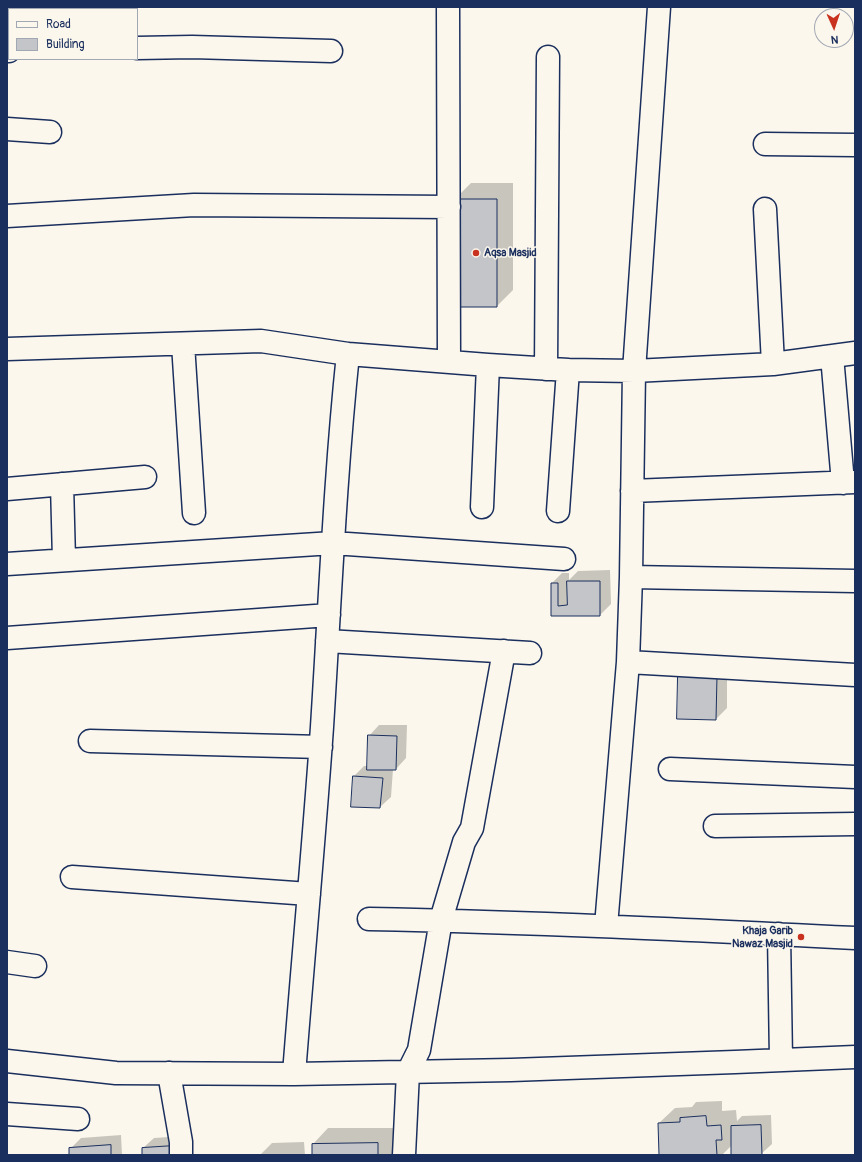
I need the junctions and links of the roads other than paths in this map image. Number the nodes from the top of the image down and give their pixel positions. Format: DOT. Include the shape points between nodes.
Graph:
graph roads {
  1 [pos="448,7"];
  2 [pos="659,7"];
  3 [pos="138,48"];
  4 [pos="331,51"];
  5 [pos="548,57"];
  6 [pos="7,129"];
  7 [pos="50,132"];
  8 [pos="765,144"];
  9 [pos="855,145"];
  10 [pos="449,207"];
  11 [pos="765,209"];
  12 [pos="7,216"];
  13 [pos="183,344"];
  14 [pos="7,350"];
  15 [pos="855,352"];
  16 [pos="348,354"];
  17 [pos="832,356"];
  18 [pos="449,362"];
  19 [pos="773,364"];
  20 [pos="488,365"];
  21 [pos="546,369"];
  22 [pos="568,370"];
  23 [pos="634,371"];
  24 [pos="145,477"];
  25 [pos="849,483"];
  26 [pos="62,484"];
  27 [pos="7,489"];
  28 [pos="632,491"];
  29 [pos="482,507"];
  30 [pos="558,511"];
  31 [pos="194,513"];
  32 [pos="333,543"];
  33 [pos="564,559"];
  34 [pos="64,560"];
  35 [pos="7,564"];
  36 [pos="631,577"];
  37 [pos="855,581"];
  38 [pos="329,615"];
  39 [pos="7,638"];
  40 [pos="327,640"];
  41 [pos="504,651"];
  42 [pos="530,653"];
  43 [pos="628,662"];
  44 [pos="855,674"];
  45 [pos="90,741"];
  46 [pos="320,747"];
  47 [pos="670,769"];
  48 [pos="855,777"];
  49 [pos="855,824"];
  50 [pos="715,826"];
  51 [pos="72,877"];
  52 [pos="308,894"];
  53 [pos="369,919"];
  54 [pos="441,920"];
  55 [pos="606,926"];
  56 [pos="779,934"];
  57 [pos="855,938"];
  58 [pos="7,962"];
  59 [pos="34,966"];
  60 [pos="855,1057"];
  61 [pos="781,1060"];
  62 [pos="7,1062"];
  63 [pos="408,1072"];
  64 [pos="169,1073"];
  65 [pos="294,1074"];
  66 [pos="7,1114"];
  67 [pos="78,1119"];
  68 [pos="181,1155"];
  69 [pos="404,1155"];
  1 -- 10 [label="street"];
  2 -- 23 [label="street"];
  3 -- 4 [label="street"];
  5 -- 21 [label="street"];
  6 -- 7 [label="street"];
  8 -- 9 [label="street"];
  10 -- 12 [label="street" via="194,205"];
  10 -- 18 [label="street"];
  11 -- 19 [label="street"];
  13 -- 14 [label="street"];
  13 -- 16 [label="street" via="261,341"];
  13 -- 31 [label="street"];
  15 -- 17 [label="street"];
  16 -- 18 [label="street"];
  16 -- 32 [label="street"];
  17 -- 19 [label="street"];
  17 -- 25 [label="street"];
  18 -- 20 [label="street"];
  19 -- 23 [label="street"];
  20 -- 21 [label="street"];
  20 -- 29 [label="street"];
  21 -- 22 [label="street"];
  22 -- 23 [label="street"];
  22 -- 30 [label="street"];
  23 -- 28 [label="street"];
  24 -- 26 [label="street"];
  25 -- 28 [label="street"];
  26 -- 27 [label="street"];
  26 -- 34 [label="street"];
  28 -- 36 [label="street"];
  32 -- 33 [label="street"];
  32 -- 34 [label="street"];
  32 -- 38 [label="street"];
  34 -- 35 [label="street"];
  36 -- 37 [label="street"];
  36 -- 43 [label="street"];
  38 -- 39 [label="street"];
  38 -- 40 [label="street"];
  40 -- 41 [label="street"];
  40 -- 46 [label="street"];
  41 -- 42 [label="street"];
  41 -- 54 [label="street" via="472,828 464,842"];
  43 -- 44 [label="street"];
  43 -- 55 [label="street"];
  45 -- 46 [label="street"];
  46 -- 52 [label="street"];
  47 -- 48 [label="street"];
  49 -- 50 [label="street"];
  51 -- 52 [label="street"];
  52 -- 65 [label="street"];
  53 -- 54 [label="street"];
  54 -- 55 [label="street"];
  54 -- 63 [label="street" via="419,1050"];
  55 -- 56 [label="street"];
  56 -- 57 [label="street"];
  56 -- 61 [label="street"];
  58 -- 59 [label="street"];
  60 -- 61 [label="street"];
  61 -- 63 [label="street"];
  62 -- 64 [label="street" via="116,1073"];
  63 -- 65 [label="street"];
  63 -- 69 [label="street"];
  64 -- 65 [label="street"];
  64 -- 68 [label="street"];
  66 -- 67 [label="street"];
}
